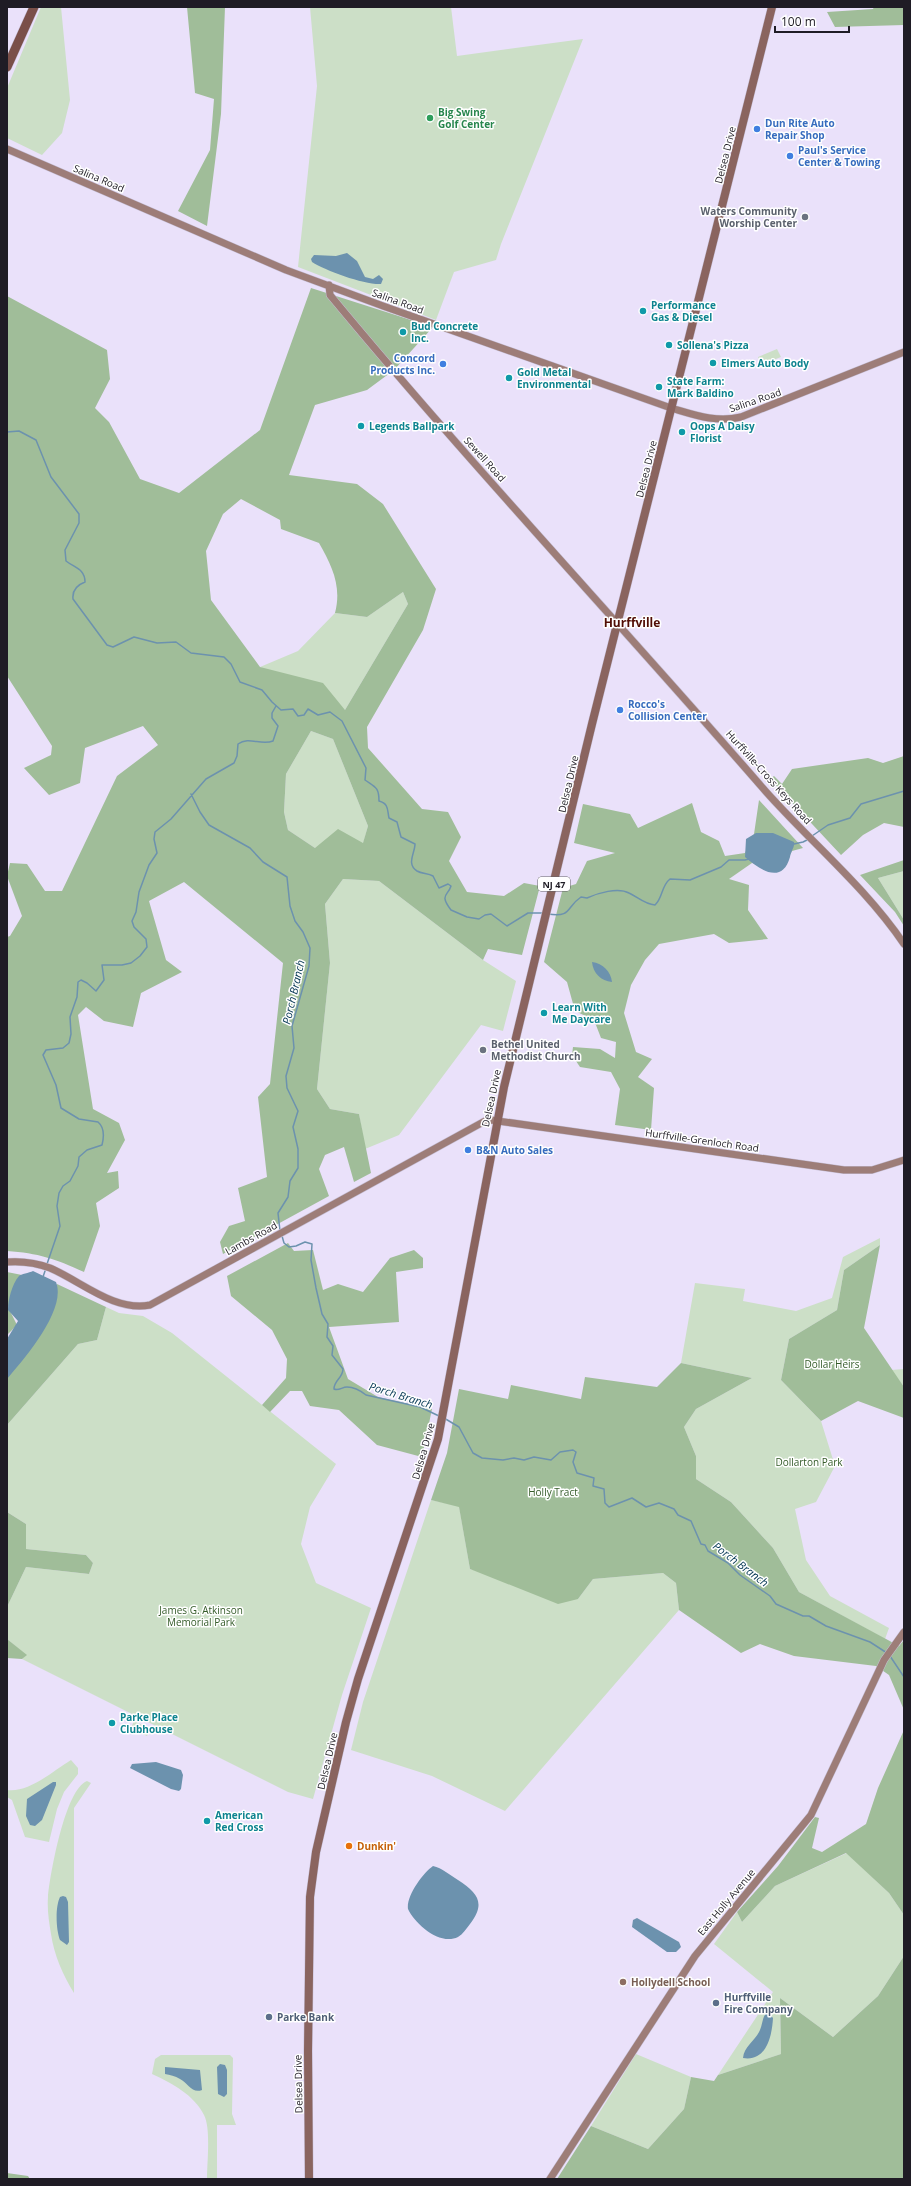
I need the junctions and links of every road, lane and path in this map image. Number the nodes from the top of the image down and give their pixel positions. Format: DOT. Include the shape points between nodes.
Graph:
graph roads {
  1 [pos="34,7"];
  2 [pos="772,7"];
  3 [pos="7,67"];
  4 [pos="7,149"];
  5 [pos="329,285"];
  6 [pos="904,352"];
  7 [pos="672,408"];
  8 [pos="617,624"];
  9 [pos="904,944"];
  10 [pos="496,1120"];
  11 [pos="904,1160"];
  12 [pos="7,1262"];
  13 [pos="904,1632"];
  14 [pos="309,2179"];
  15 [pos="550,2179"];
  1 -- 3 [label="highway"];
  2 -- 7 [label="main road, Delsea Drive / NJ 47"];
  4 -- 5 [label="main road, Salina Road" via="258,258"];
  5 -- 7 [label="main road, Salina Road"];
  5 -- 8 [label="main road, Sewell Road" via="330,295 394,372"];
  6 -- 7 [label="main road, Salina Road" via="790,399 732,419 708,419"];
  7 -- 8 [label="main road, Delsea Drive / NJ 47"];
  8 -- 9 [label="main road, Hurffville-Cross Keys Road" via="769,795 883,915"];
  8 -- 10 [label="main road, Delsea Drive / NJ 47"];
  10 -- 11 [label="main road, Hurffville-Grenloch Road" via="844,1170 872,1170"];
  10 -- 12 [label="main road, Lambs Road" via="485,1121 157,1302 145,1306 135,1306 104,1296 44,1266"];
  10 -- 14 [label="main road, Delsea Drive / NJ 47" via="438,1440 358,1679 313,1870 310,1897 308,2051"];
  13 -- 15 [label="main road, East Holly Avenue" via="884,1660 811,1815 695,1956"];
}
